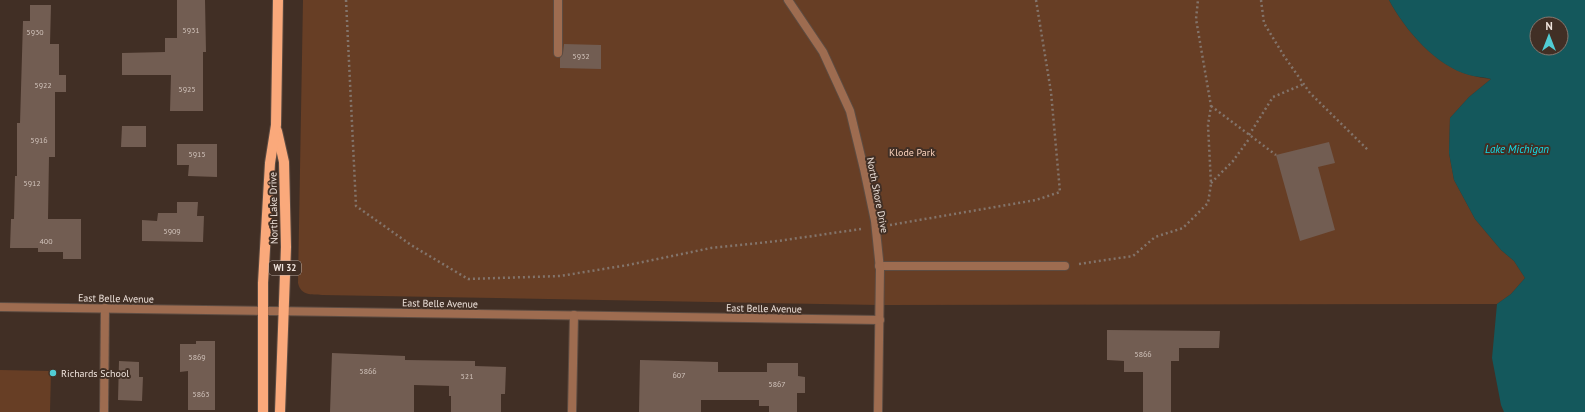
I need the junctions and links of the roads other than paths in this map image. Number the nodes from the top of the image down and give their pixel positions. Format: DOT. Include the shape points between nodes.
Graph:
graph roads {
  1 [pos="278,0"];
  2 [pos="558,0"];
  3 [pos="788,0"];
  4 [pos="558,53"];
  5 [pos="276,125"];
  6 [pos="879,266"];
  7 [pos="1065,266"];
  8 [pos="0,306"];
  9 [pos="105,308"];
  10 [pos="262,311"];
  11 [pos="284,311"];
  12 [pos="574,315"];
  13 [pos="880,320"];
  14 [pos="104,412"];
  15 [pos="263,412"];
  16 [pos="280,412"];
  17 [pos="572,412"];
  18 [pos="878,412"];
  1 -- 5 [label="main road, North Lake Drive / WI 32"];
  2 -- 4 [label="street"];
  3 -- 6 [label="street, North Shore Drive" via="823,52 850,111 876,227"];
  5 -- 10 [label="main road, North Lake Drive / WI 32" via="270,163"];
  5 -- 11 [label="main road, North Lake Drive / WI 32" via="284,162"];
  6 -- 7 [label="street"];
  6 -- 13 [label="street, North Shore Drive"];
  8 -- 9 [label="street, East Belle Avenue"];
  9 -- 10 [label="street, East Belle Avenue"];
  9 -- 14 [label="street"];
  10 -- 11 [label="street, East Belle Avenue"];
  10 -- 15 [label="main road, North Lake Drive / WI 32"];
  11 -- 12 [label="street, East Belle Avenue"];
  11 -- 16 [label="main road, North Lake Drive / WI 32"];
  12 -- 13 [label="street, East Belle Avenue"];
  12 -- 17 [label="street"];
  13 -- 18 [label="street, North Shore Drive"];
}
